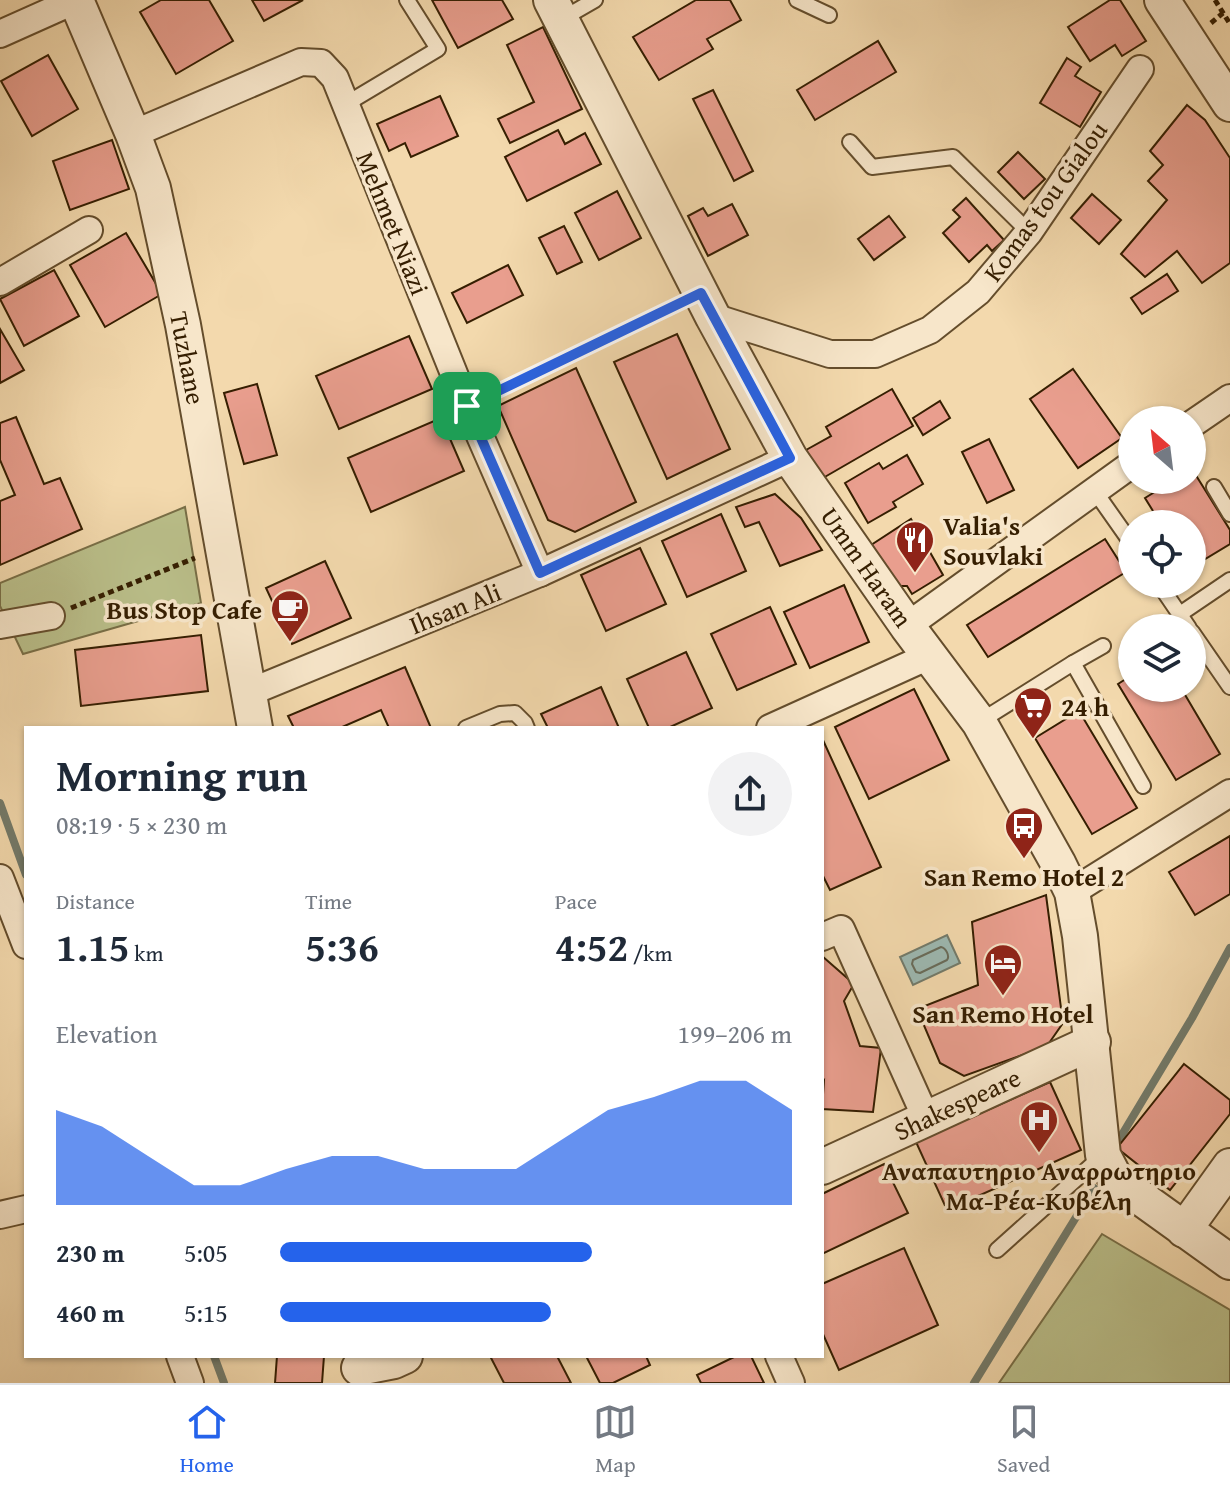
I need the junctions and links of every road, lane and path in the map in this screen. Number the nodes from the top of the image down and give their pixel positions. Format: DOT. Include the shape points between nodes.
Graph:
graph roads {
  1 [pos="76,0"];
  2 [pos="407,0"];
  3 [pos="595,0"];
  4 [pos="797,0"];
  5 [pos="1162,0"];
  6 [pos="1215,0"];
  7 [pos="556,10"];
  8 [pos="829,15"];
  9 [pos="1230,24"];
  10 [pos="0,34"];
  11 [pos="1140,69"];
  12 [pos="346,104"];
  13 [pos="1230,104"];
  14 [pos="133,134"];
  15 [pos="850,142"];
  16 [pos="89,230"];
  17 [pos="1029,232"];
  18 [pos="0,282"];
  19 [pos="707,305"];
  20 [pos="1230,398"];
  21 [pos="467,406"];
  22 [pos="1206,414"];
  23 [pos="790,458"];
  24 [pos="1118,474"];
  25 [pos="1214,487"];
  26 [pos="1094,490"];
  27 [pos="1230,514"];
  28 [pos="1118,524"];
  29 [pos="222,547"];
  30 [pos="540,573"];
  31 [pos="1230,580"];
  32 [pos="1169,598"];
  33 [pos="1180,614"];
  34 [pos="51,616"];
  35 [pos="0,625"];
  36 [pos="907,626"];
  37 [pos="1103,646"];
  38 [pos="1206,652"];
  39 [pos="929,656"];
  40 [pos="1073,663"];
  41 [pos="1230,687"];
  42 [pos="248,693"];
  43 [pos="979,722"];
  44 [pos="255,726"];
  45 [pos="471,726"];
  46 [pos="525,726"];
  47 [pos="774,726"];
  48 [pos="1143,786"];
  49 [pos="1230,793"];
  50 [pos="0,878"];
  51 [pos="1072,892"];
  52 [pos="824,936"];
  53 [pos="24,940"];
  54 [pos="1093,1042"];
  55 [pos="926,1118"];
  56 [pos="1103,1155"];
  57 [pos="824,1166"];
  58 [pos="1230,1166"];
  59 [pos="24,1209"];
  60 [pos="0,1215"];
  61 [pos="1184,1230"];
  62 [pos="997,1250"];
  63 [pos="1230,1262"];
  64 [pos="181,1358"];
  65 [pos="401,1358"];
  66 [pos="780,1358"];
  67 [pos="359,1369"];
  68 [pos="190,1383"];
  69 [pos="791,1383"];
  1 -- 10 [label="street"];
  1 -- 14 [label="street, Tuzhane"];
  2 -- 12 [label="lane" via="438,49"];
  3 -- 7 [label="lane"];
  4 -- 8 [label="lane"];
  5 -- 13 [label="street"];
  6 -- 9 [label="path"];
  7 -- 19 [label="street, Umm Haram"];
  11 -- 17 [label="street, Komas tou Gialou"];
  12 -- 14 [label="street, Mehmet Niazi" via="335,78 321,63 301,62"];
  12 -- 21 [label="street, Mehmet Niazi"];
  14 -- 29 [label="street, Tuzhane" via="160,218"];
  15 -- 17 [label="lane" via="872,167 953,157"];
  16 -- 18 [label="street"];
  17 -- 19 [label="street, Komas tou Gialou" via="978,292 930,330 875,354 830,354"];
  19 -- 21 [label="path"];
  19 -- 23 [label="street, Umm Haram"];
  20 -- 22 [label="street"];
  21 -- 30 [label="street, Mehmet Niazi"];
  23 -- 30 [label="street, Ihsan Ali"];
  23 -- 36 [label="street, Umm Haram"];
  24 -- 26 [label="street"];
  25 -- 27 [label="lane"];
  26 -- 28 [label="lane"];
  26 -- 36 [label="street"];
  29 -- 34 [label="path"];
  29 -- 42 [label="street, Tuzhane"];
  30 -- 42 [label="street, Ihsan Ali"];
  31 -- 33 [label="lane"];
  32 -- 33 [label="lane"];
  34 -- 35 [label="street"];
  36 -- 39 [label="street, Umm Haram"];
  37 -- 40 [label="lane"];
  38 -- 41 [label="lane"];
  39 -- 43 [label="street, Umm Haram"];
  39 -- 47 [label="street"];
  40 -- 43 [label="lane"];
  40 -- 48 [label="lane"];
  42 -- 44 [label="street, Tuzhane"];
  43 -- 51 [label="street, Umm Haram"];
  45 -- 46 [label="lane" via="515,713"];
  49 -- 51 [label="street"];
  50 -- 53 [label="street"];
  51 -- 54 [label="street, Umm Haram"];
  52 -- 55 [label="street" via="841,929"];
  54 -- 55 [label="street, Shakespeare"];
  54 -- 56 [label="street, Umm Haram"];
  55 -- 57 [label="street, Shakespeare"];
  56 -- 61 [label="street" via="1116,1180"];
  56 -- 62 [label="lane"];
  58 -- 61 [label="street"];
  59 -- 60 [label="street"];
  61 -- 63 [label="street"];
  64 -- 68 [label="street"];
  65 -- 67 [label="street"];
  66 -- 69 [label="street"];
}
